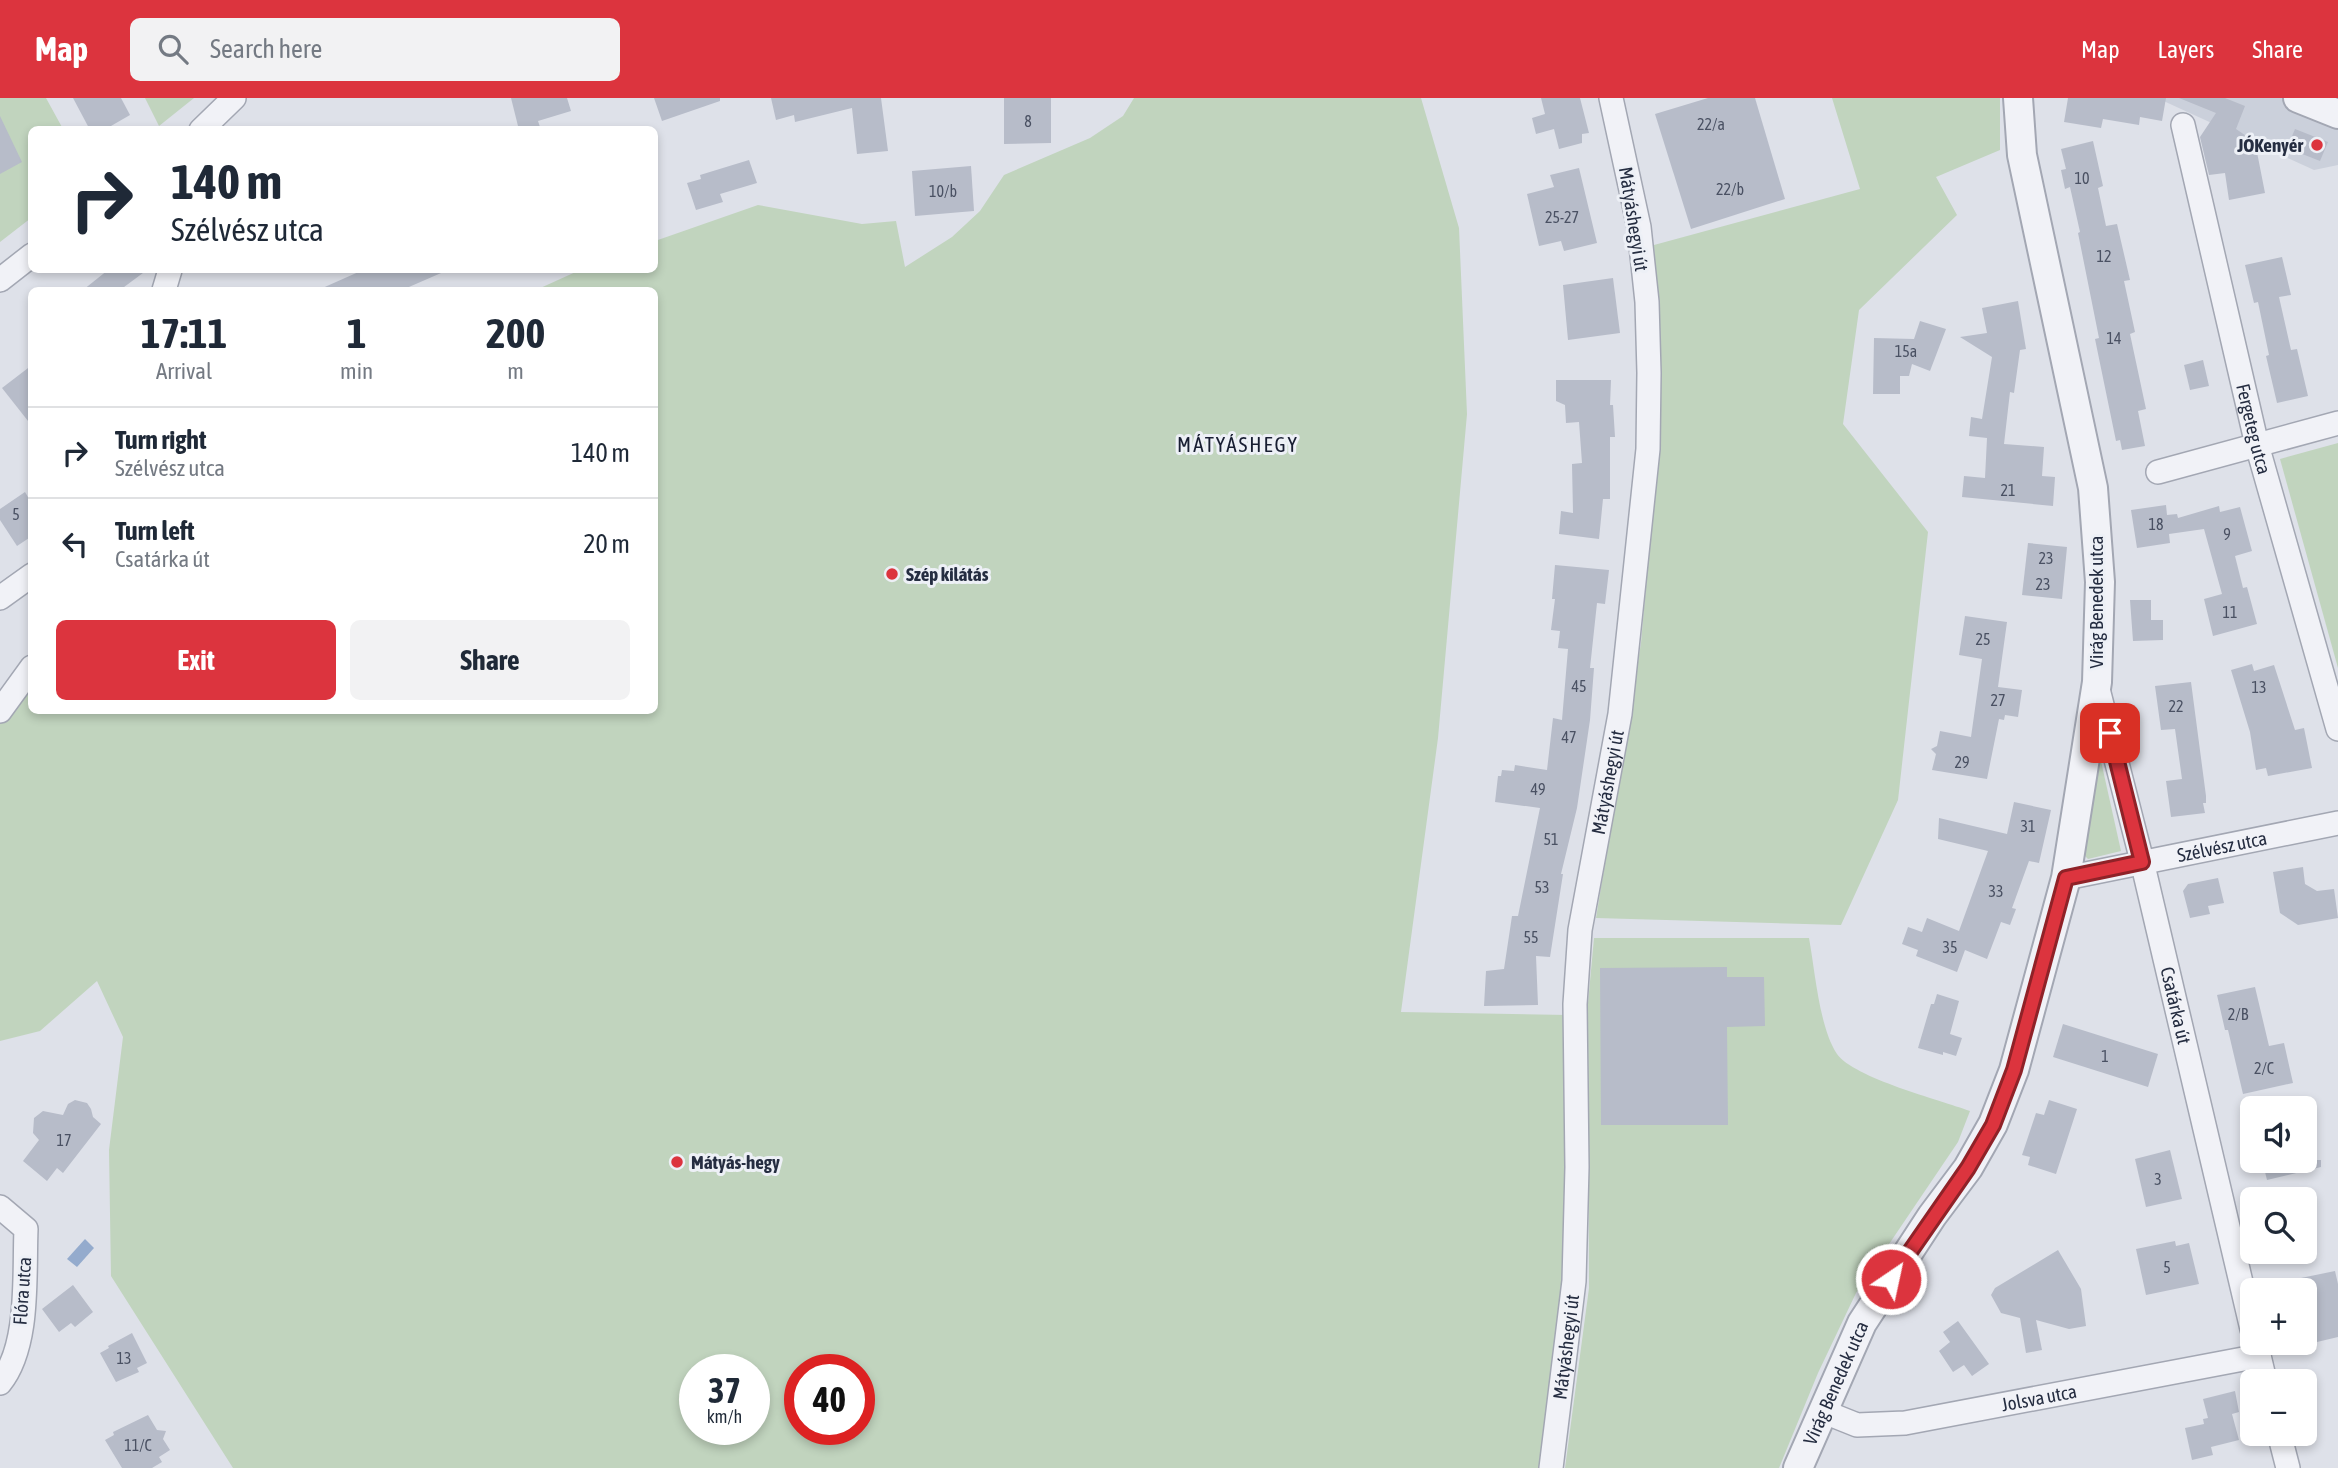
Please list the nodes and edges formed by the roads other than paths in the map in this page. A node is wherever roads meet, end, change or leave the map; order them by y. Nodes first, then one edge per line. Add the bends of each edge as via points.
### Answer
1 (234, 98) edge
2 (1611, 98) edge
3 (2018, 98) edge
4 (2298, 98) edge
5 (2338, 114) edge
6 (2183, 125) dead end
7 (204, 126) edge
8 (28, 257) edge
9 (0, 279) edge
10 (2338, 423) edge
11 (2257, 445) junction
12 (2158, 472) dead end
13 (28, 578) edge
14 (0, 598) edge
15 (28, 672) edge
16 (2096, 682) junction
17 (0, 711) edge
18 (2338, 730) edge
19 (2338, 823) edge
20 (2142, 862) junction
21 (2066, 878) junction
22 (0, 1207) edge
23 (2240, 1278) edge
24 (2240, 1353) edge
25 (0, 1383) edge
26 (1822, 1411) junction
27 (2282, 1446) edge
28 (1551, 1468) edge
29 (1798, 1468) edge
30 (2288, 1468) edge

1 - 7 street
2 - 28 street, Mátyáshegyi út via 1639,227 1647,302 1648,449 1620,714 1580,930 1575,1004 1574,1281
3 - 16 street, Virág Benedek utca via 2022,155 2093,488 2100,582
4 - 5 street
6 - 11 street, Fergeteg utca
8 - 9 street
10 - 11 street
11 - 12 street
11 - 18 street, Fergeteg utca
13 - 14 street
15 - 17 street
16 - 20 street, Csatárka út
16 - 21 street, Virág Benedek utca
19 - 20 street, Szélvész utca
20 - 21 street, Szélvész utca
20 - 23 street, Csatárka út
21 - 26 street, Virág Benedek utca via 2014,1070 1993,1125 1862,1323
22 - 25 street, Flóra utca via 26,1229 17,1351
24 - 26 street, Jolsva utca via 1905,1423 1857,1425
26 - 29 street, Virág Benedek utca
27 - 30 street

